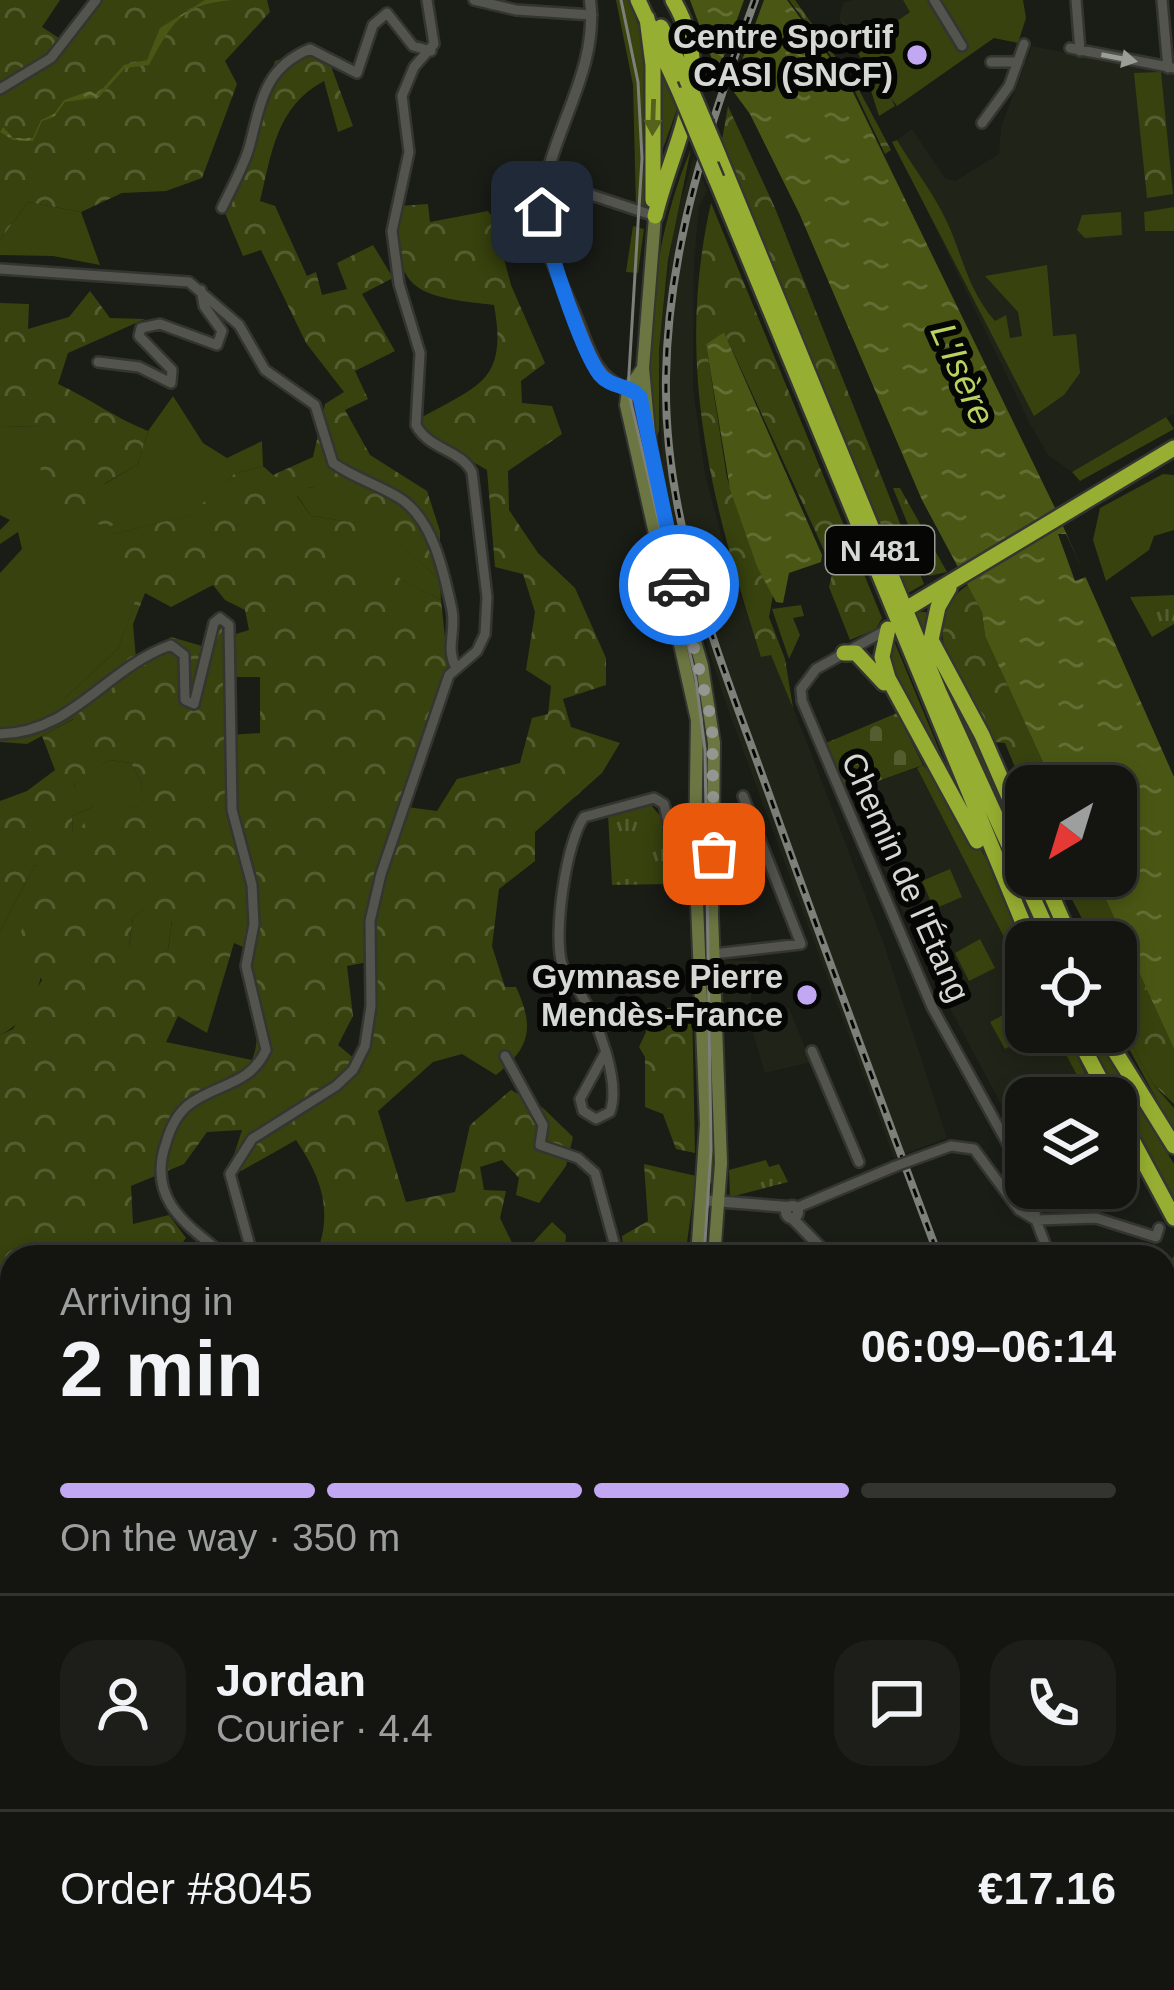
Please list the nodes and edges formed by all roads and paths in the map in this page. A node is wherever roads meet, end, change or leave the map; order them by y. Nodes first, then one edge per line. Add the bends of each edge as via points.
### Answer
1 (96, 0) edge
2 (427, 0) edge
3 (474, 0) edge
4 (590, 0) edge
5 (638, 0) edge
6 (648, 0) edge
7 (673, 0) edge
8 (934, 0) edge
9 (1076, 0) edge
10 (1162, 0) edge
11 (592, 15) junction
12 (646, 18) junction
13 (1024, 44) dead end
14 (962, 46) dead end
15 (431, 51) junction
16 (991, 62) dead end
17 (1018, 62) junction
18 (1171, 68) edge
19 (684, 87) junction
20 (0, 89) edge
21 (982, 123) dead end
22 (549, 181) junction
23 (222, 208) dead end
24 (656, 216) junction
25 (0, 269) edge
26 (201, 290) junction
27 (98, 362) dead end
28 (633, 383) junction
29 (1174, 448) edge
30 (951, 586) junction
31 (933, 623) junction
32 (888, 629) joint
33 (844, 653) junction
34 (455, 666) junction
35 (903, 710) junction
36 (0, 734) edge
37 (1005, 788) edge
38 (743, 796) dead end
39 (695, 854) junction
40 (714, 854) junction
41 (765, 854) junction
42 (1018, 921) edge
43 (1020, 921) edge
44 (1043, 921) edge
45 (713, 954) junction
46 (812, 1051) dead end
47 (1116, 1053) edge
48 (1125, 1053) edge
49 (604, 1055) junction
50 (505, 1056) dead end
51 (1005, 1138) edge
52 (1174, 1146) edge
53 (1137, 1148) edge
54 (860, 1162) dead end
55 (701, 1201) junction
56 (717, 1201) junction
57 (1035, 1209) edge
58 (792, 1213) junction
59 (1174, 1218) edge
60 (1036, 1220) junction
61 (1159, 1228) dead end
62 (213, 1245) edge
63 (250, 1245) edge
64 (615, 1245) edge
65 (698, 1245) edge
66 (715, 1245) edge
67 (820, 1245) edge
68 (1045, 1245) edge

1 - 20 street via 51,58
2 - 15 street
3 - 11 street
4 - 11 street
5 - 12 highway, N 481
6 - 19 highway, N 481
7 - 24 highway via 696,74
8 - 14 street
9 -> 18 street via 1075,49
10 - 18 street
11 - 22 street
12 - 19 highway, N 481
12 -> 24 highway
13 - 17 street
15 - 23 street via 413,46 387,13 373,25 357,73 310,50 284,62 256,109
15 - 34 street via 403,96 409,152 392,242 420,353 416,425 472,472 486,619 483,643
16 - 17 street
17 - 21 street
19 - 43 highway, N 481, bridge
19 - 44 highway, N 481, bridge
22 - 24 street
22 - 28 street via 542,212 553,264 595,364
24 - 28 main road
25 - 26 street via 169,279
26 - 27 street via 222,331 217,345 160,324 141,328 139,336 172,370 171,383
26 - 34 street via 238,325 265,370 315,405 333,463 417,515 446,586
28 - 39 main road via 626,405 640,478 694,694
28 - 40 main road via 712,723
29 - 30 highway
30 - 31 highway
30 - 31 highway via 915,604 929,607
31 - 37 highway via 937,658
32 - 33 street, Chemin de l'Étang
32 - 35 highway via 882,657
33 - 35 highway via 872,665
33 - 51 street, Chemin de l'Étang via 805,680 802,701 918,976
34 - 63 street via 374,901 371,1006 358,1062 336,1086 252,1139 230,1174
35 - 42 highway
36 - 62 street via 43,730 136,660 171,645 184,655 185,700 194,704 214,623 229,625 232,810 252,885 246,966 266,1050 251,1073 192,1102 173,1125 159,1167 171,1210
38 - 41 street
39 - 40 street
39 - 49 street via 670,845 667,810 654,798 596,812 572,837 558,941
39 - 55 main road via 706,1124
40 - 41 street
40 - 45 main road
41 - 45 street via 801,944
45 - 56 main road
46 - 54 street
47 - 52 highway
48 - 52 highway
49 - 49 street via 580,1099 596,1118 610,1112 614,1099
50 - 64 street via 543,1125 540,1145 595,1173
53 - 59 highway
55 - 56 street
55 - 65 main road
56 - 58 street
56 - 66 main road
57 - 60 street
58 - 60 street, bridge via 951,1146 974,1149 1019,1210
58 - 67 street
60 - 61 street via 1096,1218 1156,1237
60 - 68 street

